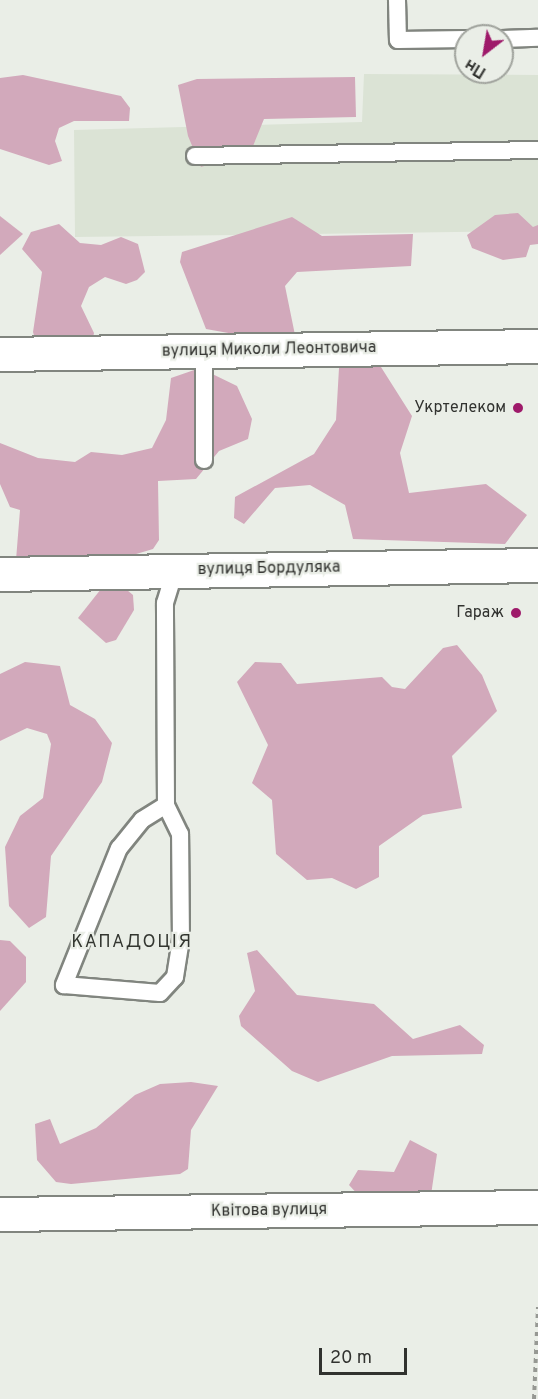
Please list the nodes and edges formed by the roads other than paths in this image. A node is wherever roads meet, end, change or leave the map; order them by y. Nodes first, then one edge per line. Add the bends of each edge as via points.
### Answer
1 (397, 0) edge
2 (538, 38) edge
3 (454, 39) edge
4 (514, 39) edge
5 (538, 150) edge
6 (195, 156) dead end
7 (538, 346) edge
8 (204, 351) junction
9 (0, 354) edge
10 (204, 460) dead end
11 (538, 565) edge
12 (175, 571) junction
13 (0, 574) edge
14 (166, 805) junction
15 (538, 1207) edge
16 (0, 1214) edge

1 - 3 lane via 398,40
2 - 4 lane
5 - 6 lane
7 - 8 street, вулиця Миколи Леонтовича
8 - 9 street, вулиця Миколи Леонтовича
8 - 10 lane
11 - 12 street, вулиця Бордуляка
12 - 13 street, вулиця Бордуляка
12 - 14 lane via 165,603
14 - 14 lane via 142,820 119,848 64,985 160,993 175,977 181,941 180,834
15 - 16 street, Квітова вулиця

